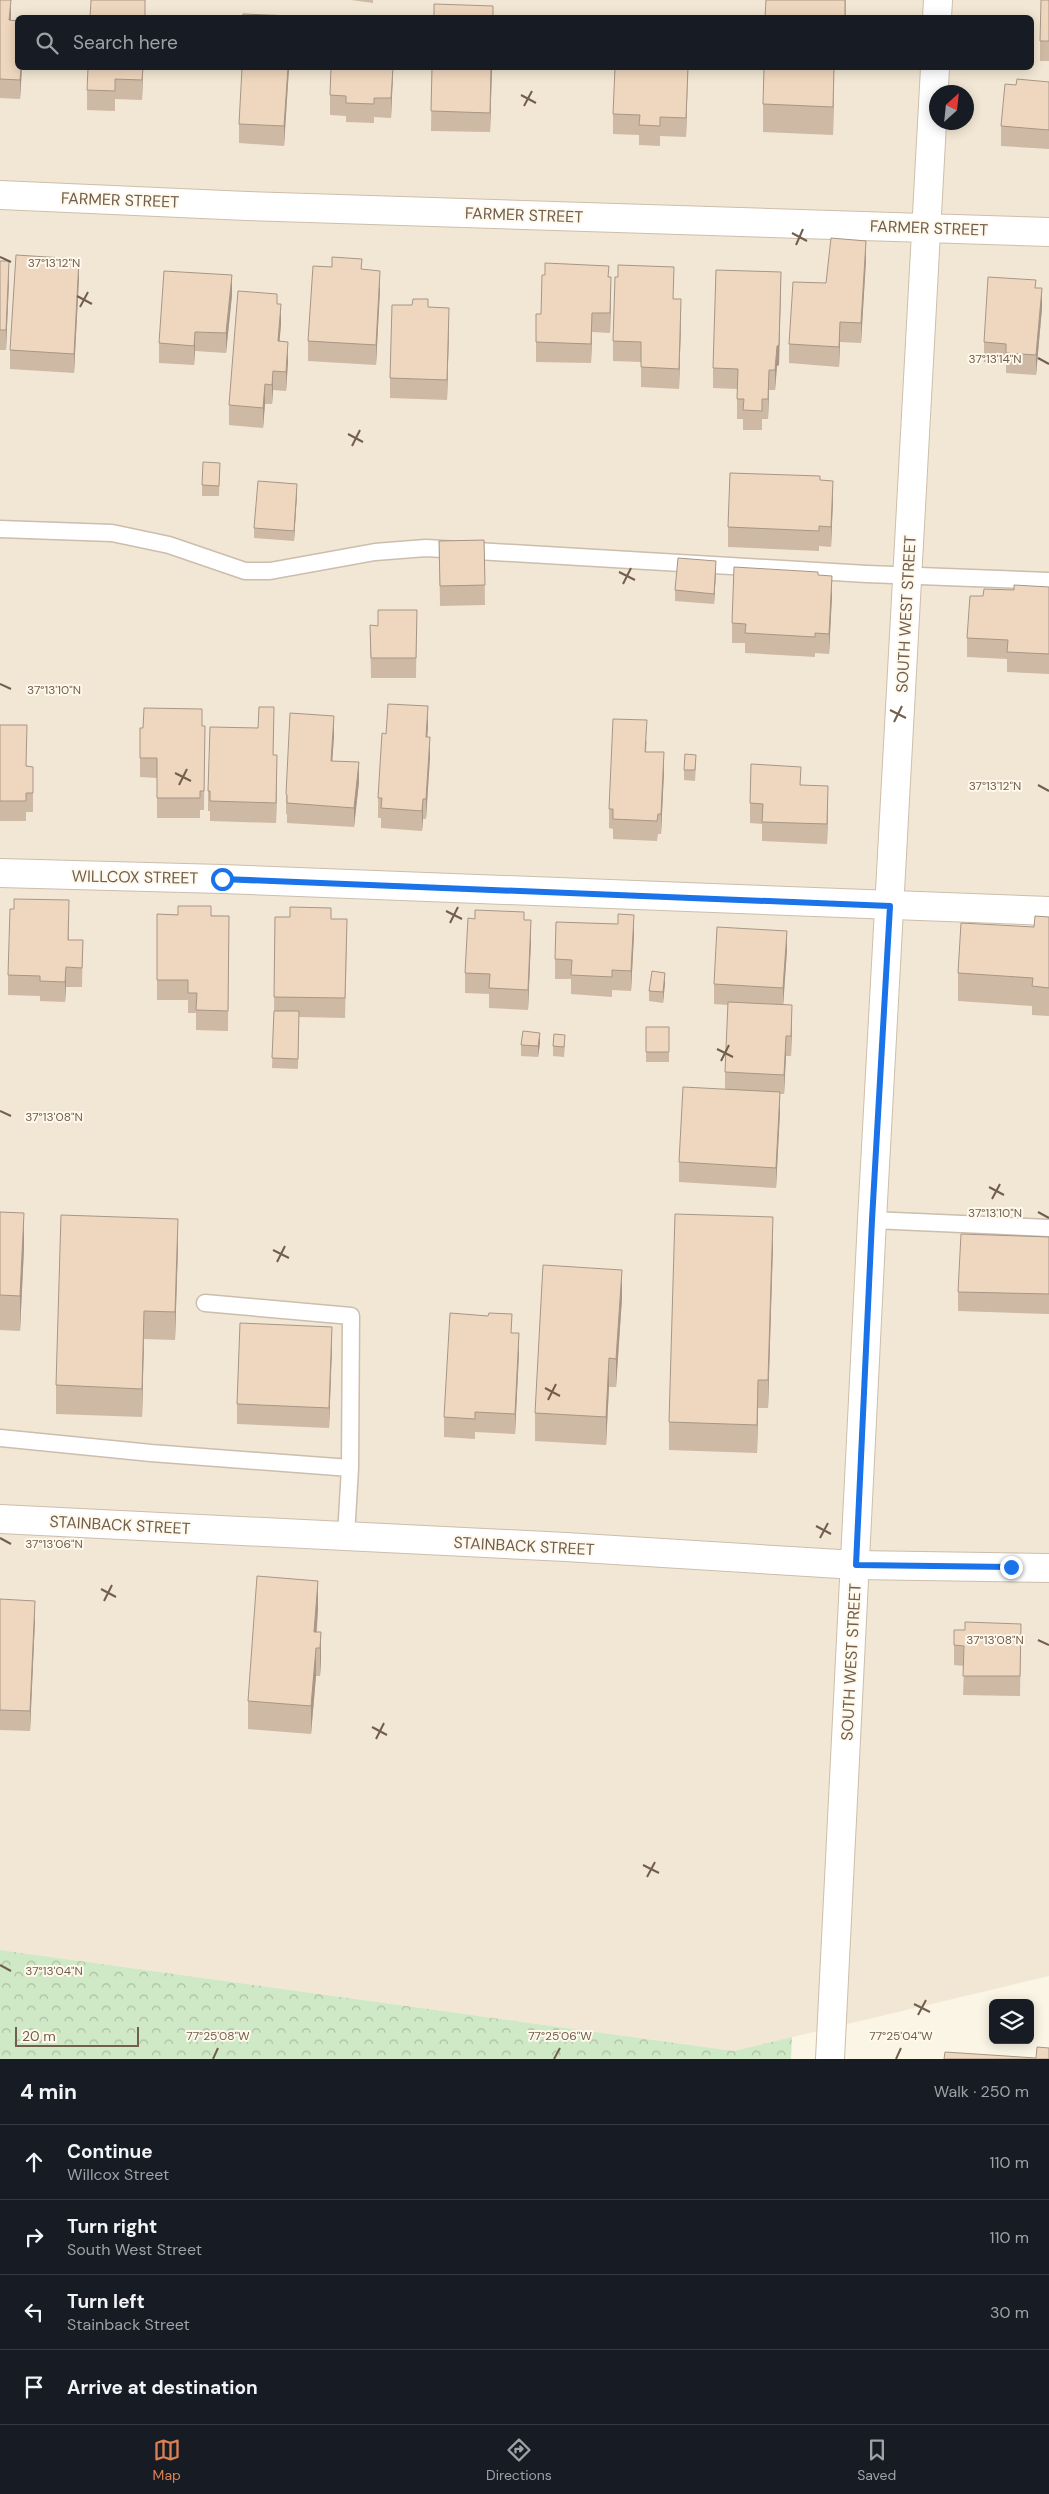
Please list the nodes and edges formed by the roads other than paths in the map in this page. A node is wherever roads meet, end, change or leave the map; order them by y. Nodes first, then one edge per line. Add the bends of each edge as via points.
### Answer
1 (938, 0) edge
2 (937, 15) edge
3 (935, 70) edge
4 (0, 195) edge
5 (926, 228) junction
6 (1049, 232) edge
7 (0, 529) edge
8 (908, 574) junction
9 (1049, 580) edge
10 (0, 874) edge
11 (890, 906) junction
12 (1049, 911) edge
13 (872, 1220) junction
14 (1049, 1228) edge
15 (205, 1303) dead end
16 (0, 1438) edge
17 (350, 1468) junction
18 (0, 1519) edge
19 (346, 1536) junction
20 (856, 1565) junction
21 (1049, 1568) edge
22 (830, 2059) edge

1 - 2 street
3 - 5 street, SOUTH WEST STREET
4 - 5 street, FARMER STREET
5 - 6 street, FARMER STREET
5 - 8 street, SOUTH WEST STREET
7 - 8 lane via 112,533 168,545 245,571 270,571 375,552 426,548
8 - 9 lane
8 - 11 street, SOUTH WEST STREET
10 - 11 street, WILLCOX STREET via 222,879
11 - 12 street, WILLCOX STREET
11 - 13 street, SOUTH WEST STREET
13 - 14 lane
13 - 20 street, SOUTH WEST STREET
15 - 17 lane via 351,1316
16 - 17 lane
17 - 19 lane
18 - 19 street, STAINBACK STREET
19 - 20 street, STAINBACK STREET
20 - 21 street, STAINBACK STREET
20 - 22 street, SOUTH WEST STREET

